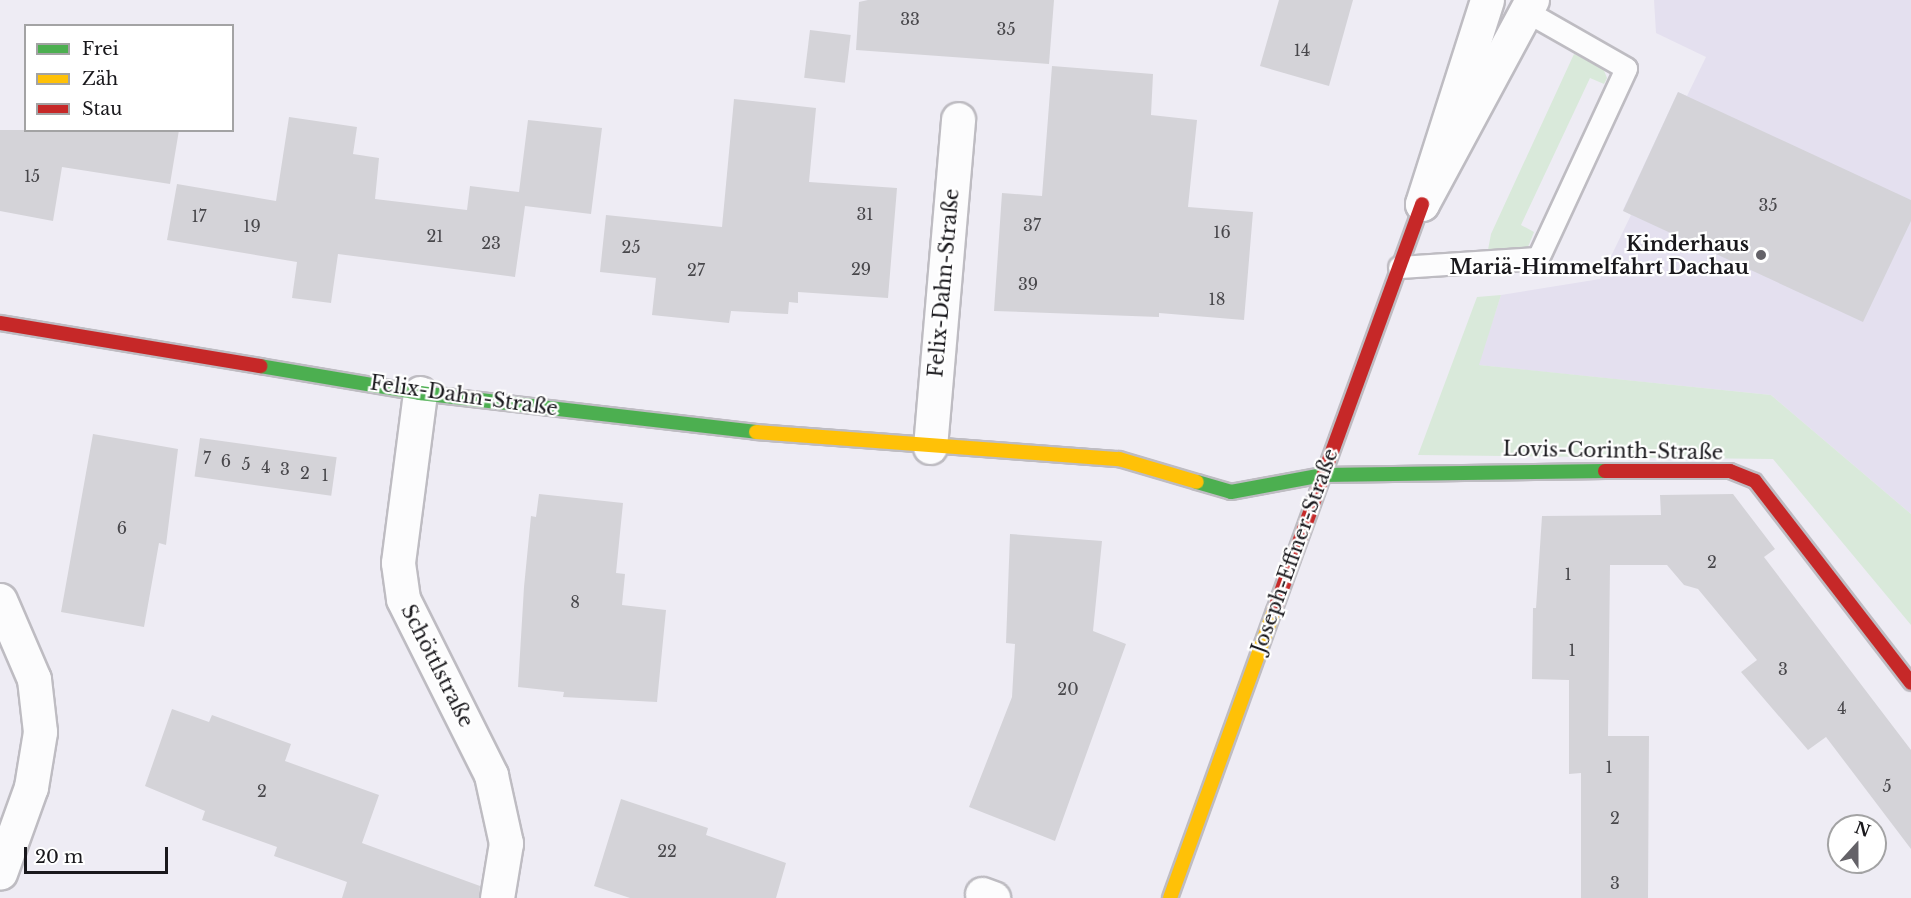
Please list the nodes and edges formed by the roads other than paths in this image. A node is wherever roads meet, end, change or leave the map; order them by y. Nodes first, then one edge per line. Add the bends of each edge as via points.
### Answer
1 (1487, 0) edge
2 (1529, 6) edge
3 (958, 119) dead end
4 (1422, 204) junction
5 (1399, 267) junction
6 (0, 323) edge
7 (420, 393) junction
8 (930, 447) junction
9 (1323, 475) junction
10 (0, 600) edge
11 (1911, 683) edge
12 (0, 873) edge
13 (498, 898) edge
14 (1170, 898) edge

1 - 4 street, Joseph-Effner-Straße
2 - 4 street, Joseph-Effner-Straße
2 - 5 lane via 1626,68 1538,258
3 - 8 street, Felix-Dahn-Straße
4 - 5 street, Joseph-Effner-Straße
5 - 9 street, Joseph-Effner-Straße
6 - 7 street, Felix-Dahn-Straße
7 - 8 street, Felix-Dahn-Straße via 805,438
7 - 13 street, Schöttlstraße via 398,563 403,599 491,775 506,843
8 - 9 street, Felix-Dahn-Straße via 1119,459 1231,492
9 - 11 street, Lovis-Corinth-Straße via 1479,469 1730,471 1755,482
9 - 14 street, Joseph-Effner-Straße
10 - 12 street via 34,679 40,732 31,787

